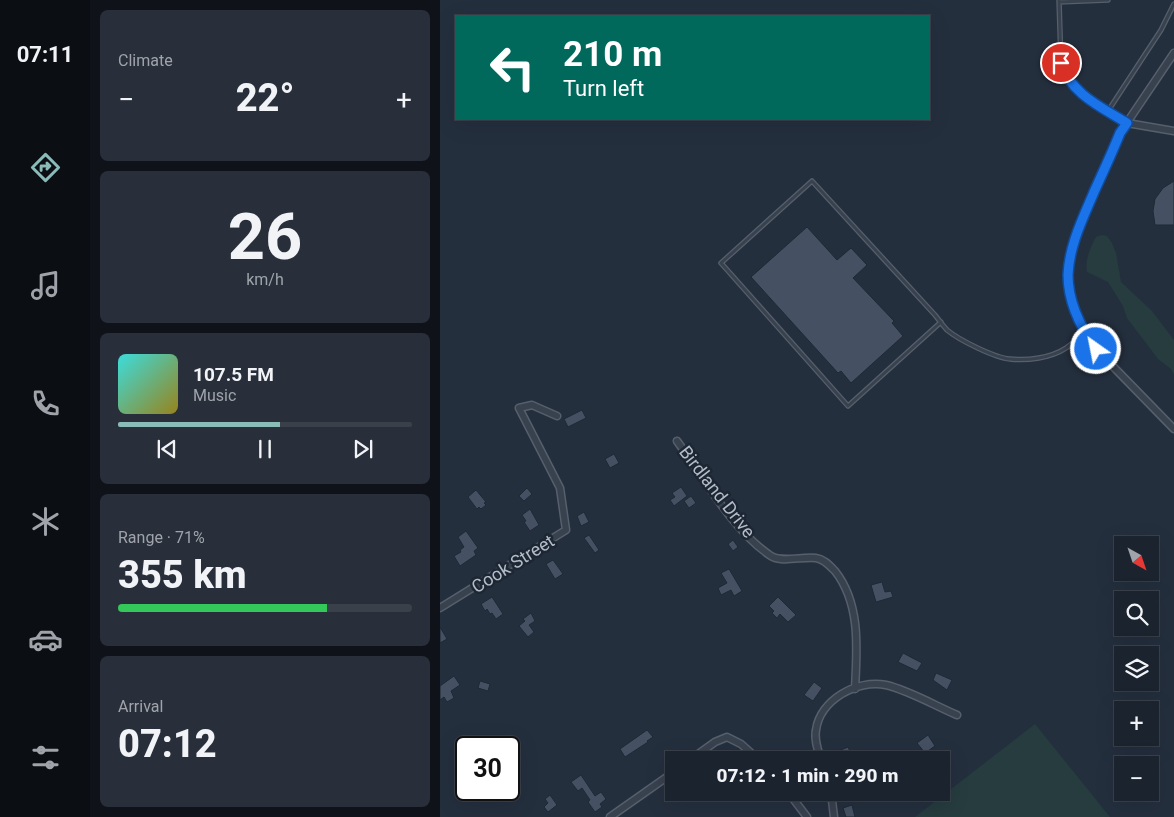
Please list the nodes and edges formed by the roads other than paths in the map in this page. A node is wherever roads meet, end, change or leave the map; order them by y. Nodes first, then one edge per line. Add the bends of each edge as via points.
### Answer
1 (1108, 0) edge
2 (1059, 1) edge
3 (1174, 4) edge
4 (1174, 53) edge
5 (1108, 111) junction
6 (1127, 123) junction
7 (1174, 130) edge
8 (941, 322) junction
9 (1084, 333) junction
10 (558, 416) dead end
11 (1174, 429) edge
12 (677, 441) dead end
13 (440, 608) edge
14 (855, 689) junction
15 (957, 715) dead end
16 (702, 751) edge
17 (749, 751) edge
18 (819, 751) edge
19 (665, 778) edge
20 (795, 801) edge
21 (832, 801) edge
22 (610, 817) edge
23 (807, 817) edge
24 (834, 817) edge

1 - 2 lane
2 - 5 lane via 1064,73 1078,92
3 - 5 lane via 1161,30
4 - 6 street
5 - 6 lane
6 - 7 street
6 - 9 street via 1080,224 1072,251 1068,275 1070,291
8 - 8 lane via 812,181 721,263 848,406
8 - 9 lane via 973,345 1008,360 1046,356 1065,349
9 - 11 street
10 - 13 street, Cook Street via 532,405 519,408 560,488 566,530
12 - 14 street, Birdland Drive via 737,524 765,551 776,558 817,558 831,567 842,581 855,622
14 - 15 street via 886,685
14 - 18 street via 826,706 820,715 816,730
16 - 17 street via 727,737
19 - 22 street
20 - 23 street
21 - 24 street

